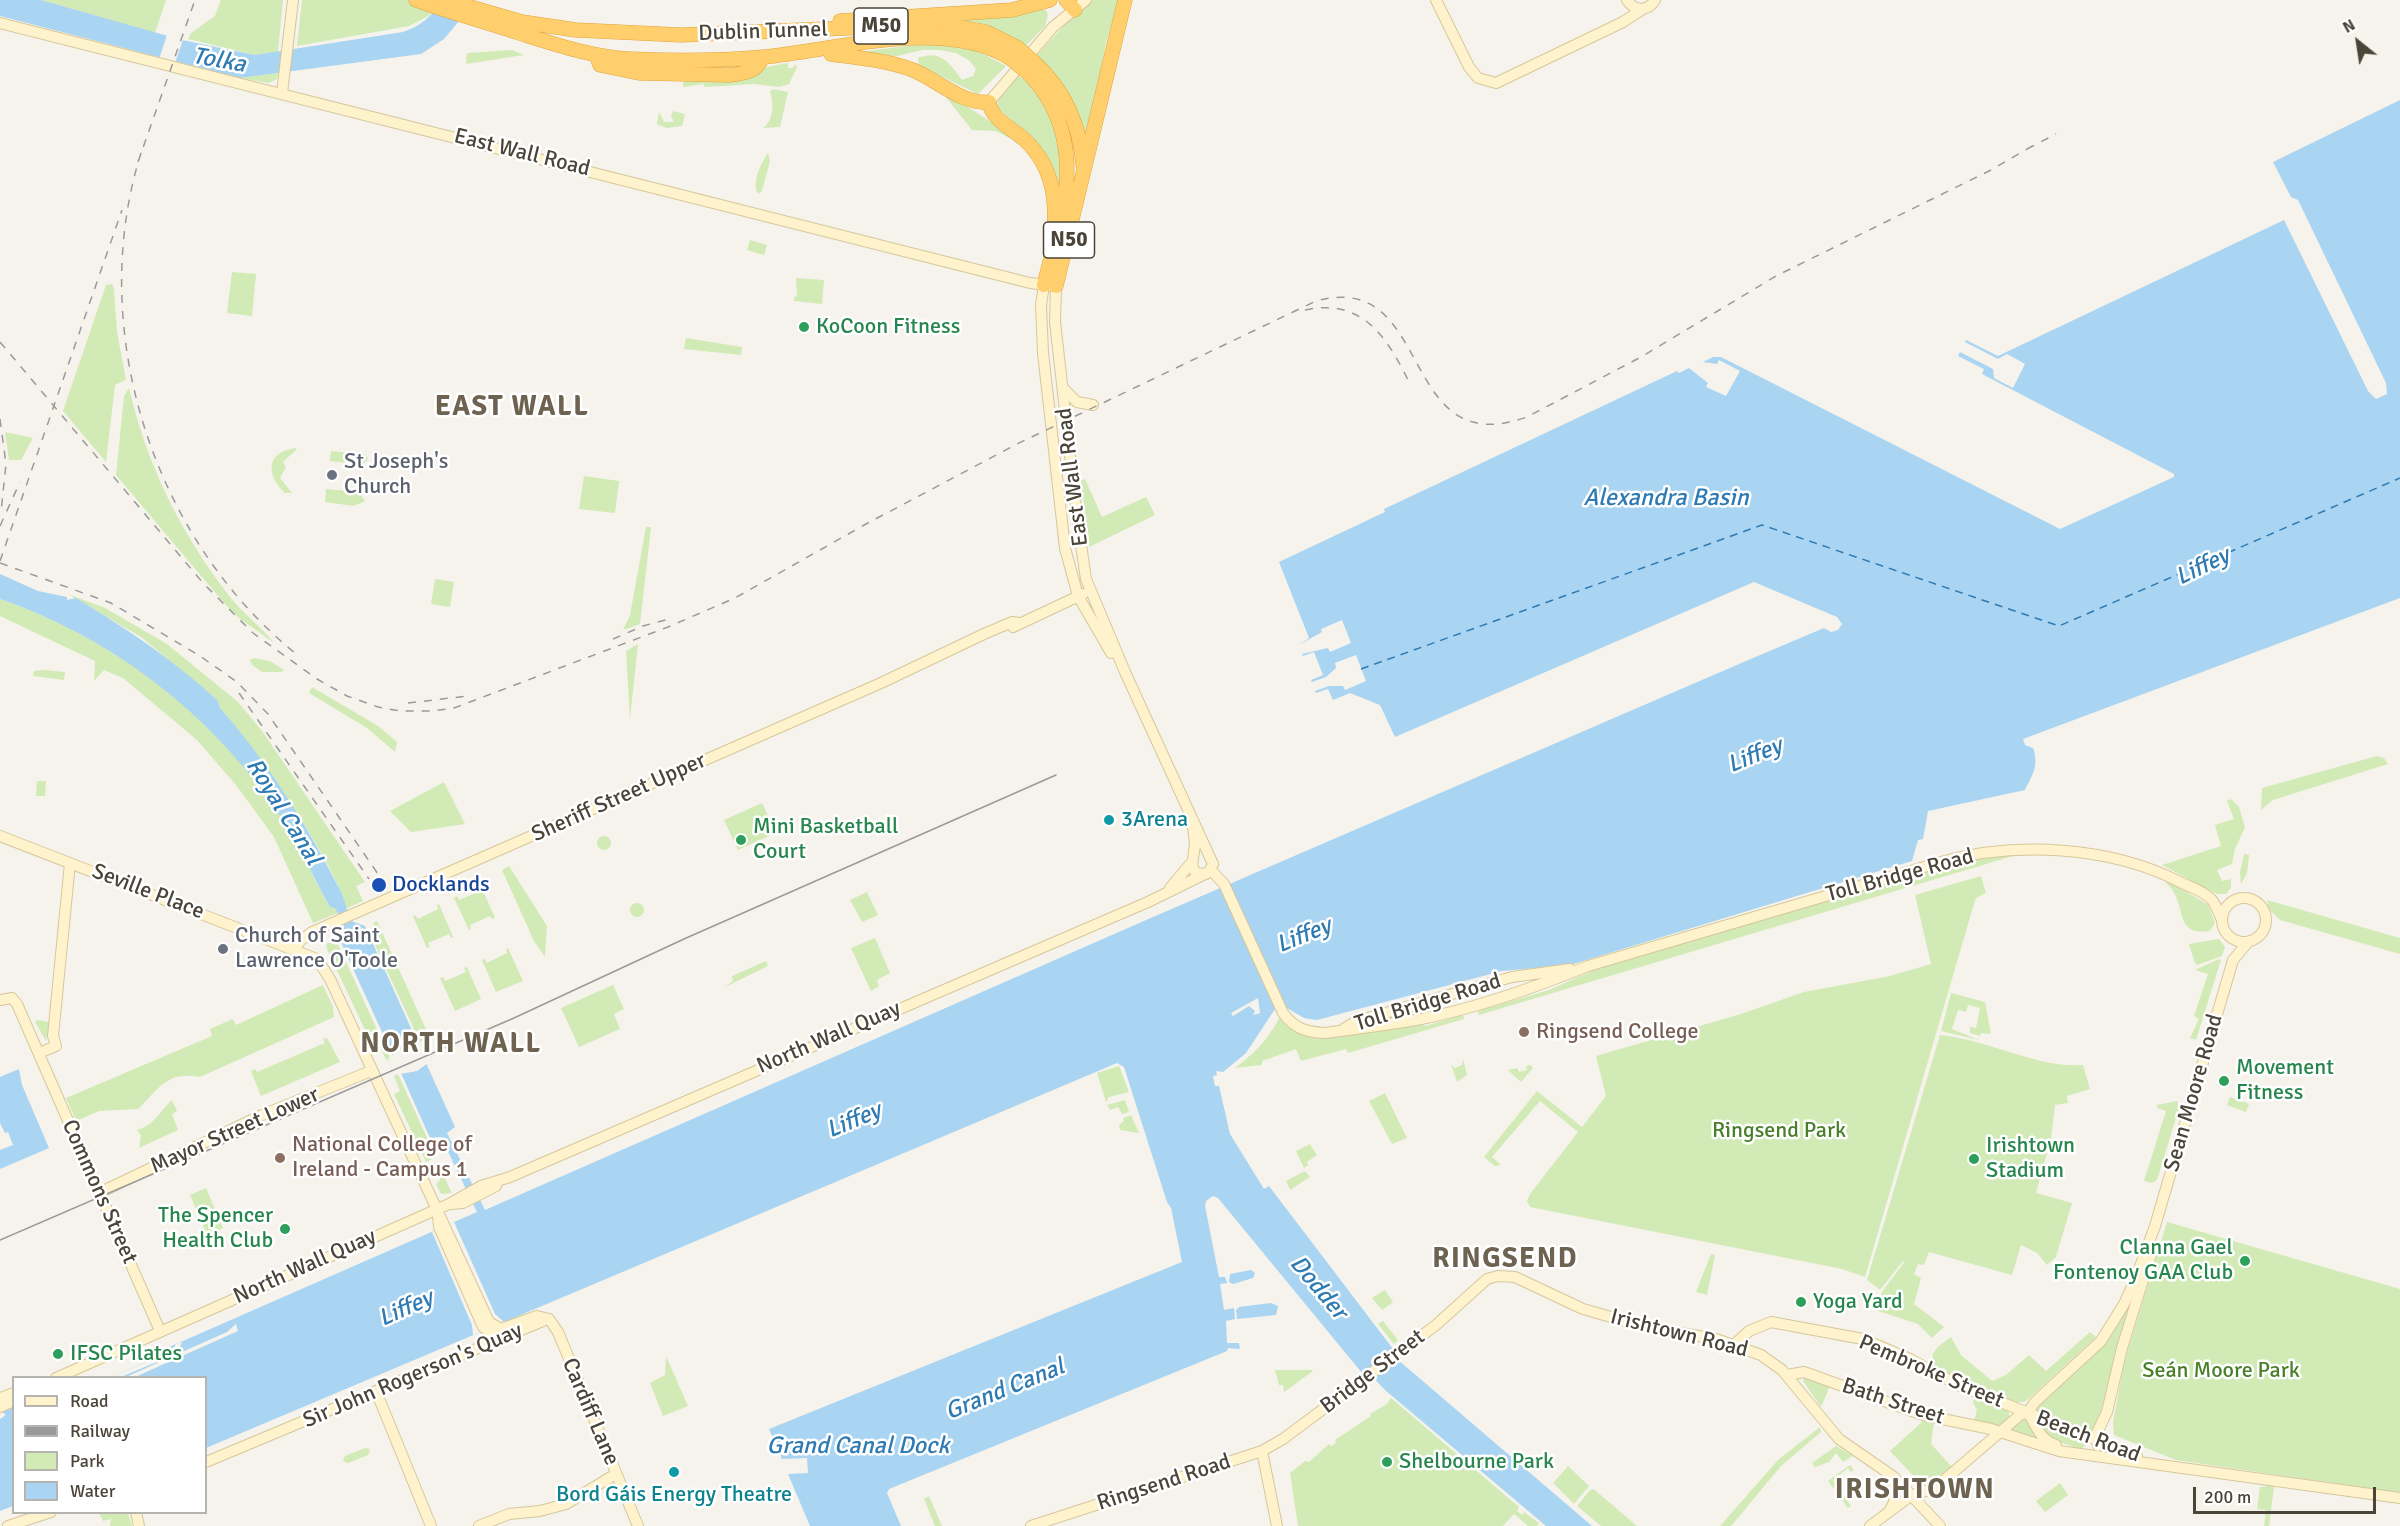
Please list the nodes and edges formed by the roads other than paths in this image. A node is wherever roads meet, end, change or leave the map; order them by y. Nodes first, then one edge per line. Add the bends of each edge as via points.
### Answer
1 (293, 0) edge
2 (416, 0) edge
3 (446, 0) edge
4 (1050, 0) edge
5 (1086, 0) edge
6 (1125, 0) edge
7 (1436, 0) edge
8 (1627, 0) edge
9 (1657, 1) edge
10 (1069, 3) edge
11 (1643, 9) junction
12 (471, 13) junction
13 (0, 23) edge
14 (740, 33) junction
15 (816, 51) junction
16 (1014, 53) junction
17 (1031, 67) junction
18 (282, 93) junction
19 (989, 102) junction
20 (1081, 194) junction
21 (1053, 249) junction
22 (1050, 286) junction
23 (1063, 386) junction
24 (1093, 405) dead end
25 (1090, 591) junction
26 (1078, 596) junction
27 (1125, 672) junction
28 (1190, 812) junction
29 (0, 836) edge
30 (1212, 859) junction
31 (1192, 862) junction
32 (70, 863) junction
33 (1209, 872) junction
34 (2212, 901) junction
35 (1148, 902) junction
36 (2232, 902) junction
37 (2222, 920) junction
38 (2232, 938) junction
39 (2249, 941) junction
40 (296, 948) junction
41 (2233, 960) junction
42 (1588, 966) junction
43 (0, 1000) edge
44 (1340, 1031) junction
45 (39, 1053) junction
46 (372, 1071) junction
47 (99, 1192) junction
48 (440, 1219) junction
49 (2155, 1226) junction
50 (1479, 1286) joint
51 (549, 1319) junction
52 (490, 1328) junction
53 (160, 1331) junction
54 (506, 1336) junction
55 (1735, 1344) junction
56 (1787, 1375) junction
57 (58, 1376) edge
58 (376, 1391) junction
59 (2028, 1412) junction
60 (2000, 1432) junction
61 (2097, 1440) junction
62 (1262, 1451) junction
63 (2079, 1455) junction
64 (2103, 1456) junction
65 (207, 1462) edge
66 (2178, 1467) junction
67 (616, 1474) junction
68 (1894, 1477) junction
69 (1914, 1495) junction
70 (2400, 1498) edge
71 (1889, 1512) junction
72 (45, 1514) edge
73 (8, 1526) edge
74 (431, 1526) edge
75 (479, 1526) edge
76 (638, 1526) edge
77 (1031, 1526) edge
78 (1277, 1526) edge
79 (1870, 1526) edge
80 (1940, 1526) edge

1 - 18 main road
2 - 12 highway, Dublin Tunnel / M50
3 - 12 highway, Dublin Tunnel / M50
4 - 14 highway, M50 via 1012,10 871,17
5 - 10 main road
6 - 20 highway
7 - 11 main road via 1469,67 1478,78 1496,83 1636,16
8 - 11 main road
9 - 11 main road
10 - 19 main road
12 - 14 highway, Dublin Tunnel / M50 via 576,30 681,35
12 - 15 highway, Dublin Tunnel / M50 via 596,55 600,65 621,70 729,75 758,68 763,57
13 - 18 main road, East Wall Road
14 - 16 highway, Dublin Tunnel / M50 via 943,24 986,32
15 - 16 highway, Dublin Tunnel / M50 via 888,41 947,39
15 - 19 highway, M50 via 867,57 904,67 971,101
16 - 17 highway, Dublin Tunnel / M50, bridge
17 - 20 highway, Dublin Tunnel / M50 via 1056,85 1075,121 1081,142
17 - 21 highway, Dublin Tunnel / M50 via 1054,108 1068,152 1066,190
18 - 22 main road, East Wall Road
19 - 21 highway via 996,117 1028,142 1046,168 1056,203
20 - 22 highway, N50
21 - 22 highway, N50
22 - 23 main road, East Wall Road
22 - 26 main road, East Wall Road via 1041,305 1043,353 1065,548
23 - 24 main road via 1073,400
23 - 25 main road, East Wall Road via 1077,518
25 - 26 main road, Sheriff Street Upper
25 - 27 main road, East Wall Road
26 - 27 main road, East Wall Road
26 - 40 main road, Sheriff Street Upper via 961,651 946,654 328,925 306,935
27 - 28 main road, East Wall Road
28 - 30 main road, East Wall Road
28 - 31 main road, East Wall Road
29 - 32 main road, Seville Place
30 - 31 main road via 1203,853
30 - 33 main road
31 - 33 main road via 1196,873
31 - 35 main road, North Wall Quay via 1175,884
32 - 40 main road, Seville Place
32 - 45 main road via 53,1036 56,1046
33 - 35 main road, North Wall Quay
33 - 44 main road, Toll Bridge Road via 1224,884 1284,1013 1300,1030
34 - 36 main road, Toll Bridge Road
34 - 37 main road
34 - 42 main road, Toll Bridge Road via 2165,874 2092,853 1990,853 1948,860
35 - 48 main road, North Wall Quay via 449,1204
36 - 37 main road
36 - 39 main road via 2250,899 2265,913 2263,931
37 - 38 main road
38 - 39 main road
38 - 41 main road, Sean Moore Road
39 - 41 main road, Sean Moore Road
40 - 46 main road, Seville Place via 325,968
41 - 49 main road, Sean Moore Road
42 - 44 main road, Toll Bridge Road via 1538,986 1418,1020
42 - 44 main road, Toll Bridge Road via 1512,977 1358,1021
43 - 45 main road, Commons Street via 15,1000
45 - 47 main road, Commons Street
46 - 47 main road, Mayor Street Lower via 262,1115
46 - 48 main road, Seville Place
47 - 53 main road, Commons Street
48 - 52 main road, Seville Place
48 - 53 main road, North Wall Quay
49 - 59 main road, Sean Moore Road via 2124,1304 2101,1341
49 - 61 main road, Sean Moore Road via 2153,1246
50 - 55 main road, Irishtown Road via 1498,1276 1515,1277 1568,1304 1646,1327
50 - 62 main road, Bridge Street via 1436,1325
51 - 52 main road, Sir John Rogerson's Quay via 537,1316 507,1328
51 - 54 main road, Sir John Rogerson's Quay
51 - 67 main road, Cardiff Lane via 558,1332
52 - 54 main road via 498,1337
53 - 57 main road, North Wall Quay
54 - 58 main road, Sir John Rogerson's Quay
55 - 56 main road, Irishtown Road via 1761,1355
55 - 59 main road, Pembroke Street via 1749,1331 1771,1322 1863,1340 1908,1358 1960,1386
56 - 60 main road, Bath Street via 1804,1372 1923,1415
56 - 68 main road, Irishtown Road via 1839,1439
58 - 65 main road, Sir John Rogerson's Quay
58 - 74 main road
59 - 60 main road, Sean Moore Road
59 - 61 main road, Beach Road
59 - 63 main road, Beach Road via 2036,1430 2048,1443
60 - 63 main road, Beach Road
60 - 69 main road, Sean Moore Road via 1936,1487
61 - 64 main road
61 - 66 main road, Beach Road
62 - 77 main road, Ringsend Road
62 - 78 main road
63 - 64 main road, Beach Road
64 - 66 main road, Beach Road
66 - 70 main road, Beach Road
67 - 75 main road via 566,1504 509,1514
67 - 76 main road, Cardiff Lane
68 - 69 main road, Irishtown Road
68 - 71 main road via 1894,1502
69 - 71 main road, Sean Moore Road
69 - 80 main road, Irishtown Road
71 - 79 main road, Sean Moore Road
72 - 73 main road

